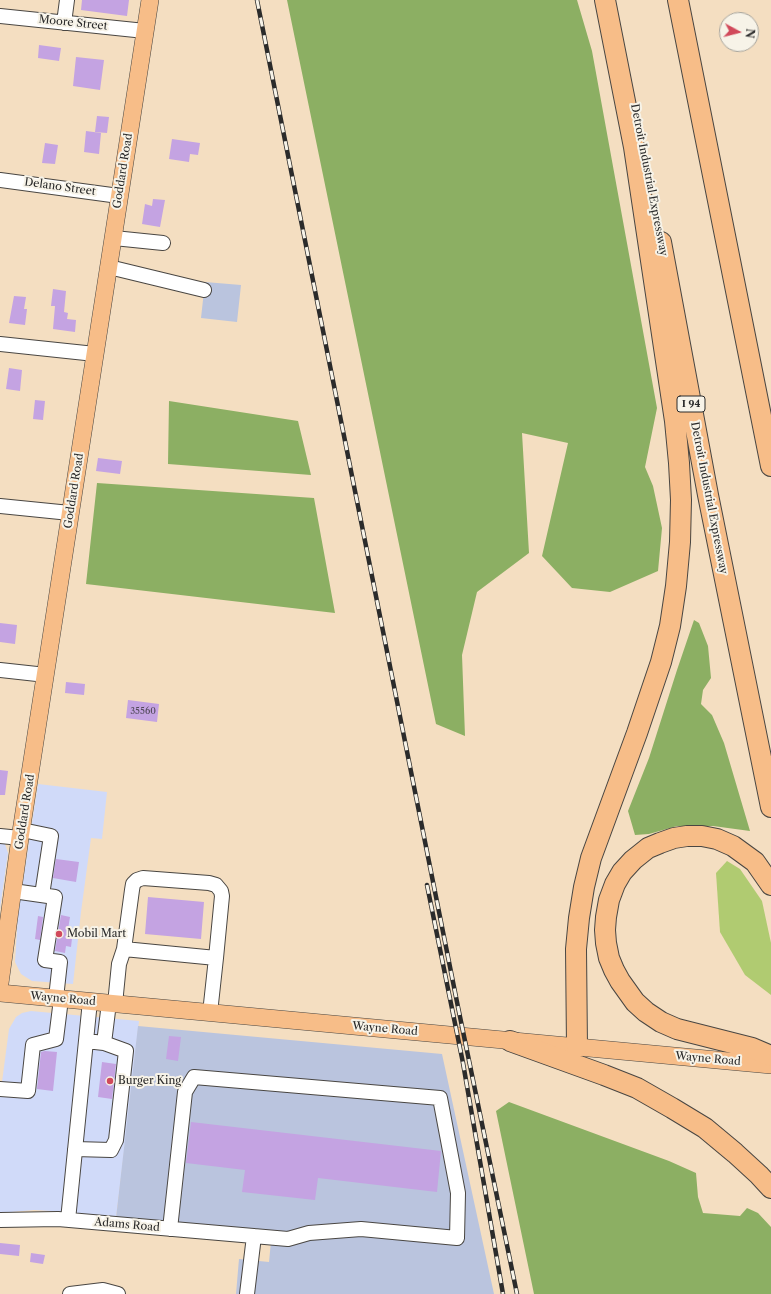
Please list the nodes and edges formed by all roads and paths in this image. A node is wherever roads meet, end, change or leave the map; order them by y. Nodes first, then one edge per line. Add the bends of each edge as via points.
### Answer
1 (67, 0) edge
2 (150, 0) edge
3 (605, 0) edge
4 (615, 0) edge
5 (678, 0) edge
6 (0, 16) edge
7 (64, 23) junction
8 (145, 31) junction
9 (0, 180) edge
10 (119, 196) junction
11 (114, 238) junction
12 (163, 243) dead end
13 (109, 267) junction
14 (204, 290) dead end
15 (0, 344) edge
16 (95, 354) junction
17 (771, 466) edge
18 (0, 506) edge
19 (70, 514) junction
20 (0, 670) edge
21 (46, 674) junction
22 (771, 807) edge
23 (21, 834) junction
24 (0, 836) edge
25 (771, 884) edge
26 (13, 891) junction
27 (42, 895) junction
28 (124, 949) junction
29 (216, 958) junction
30 (0, 983) edge
31 (0, 993) edge
32 (59, 998) junction
33 (90, 1002) junction
34 (112, 1003) junction
35 (210, 1013) junction
36 (86, 1041) junction
37 (510, 1041) junction
38 (104, 1043) junction
39 (577, 1047) junction
40 (771, 1056) edge
41 (771, 1065) edge
42 (0, 1088) edge
43 (75, 1149) junction
44 (771, 1188) edge
45 (0, 1220) edge
46 (68, 1220) junction
47 (170, 1229) junction
48 (254, 1236) junction
49 (70, 1294) edge
50 (118, 1294) edge
51 (247, 1294) edge

1 - 7 street
2 - 8 main road, Goddard Road
3 - 39 highway via 635,155 675,421 681,500 680,542 670,626 661,662 591,858 584,887 576,949
4 - 22 highway, Detroit Industrial Expressway / I 94 via 708,495
5 - 17 highway
6 - 7 street, Moore Street
7 - 8 street, Moore Street
8 - 10 main road, Goddard Road
9 - 10 street, Delano Street
10 - 11 main road, Goddard Road
11 - 12 street
11 - 13 main road, Goddard Road
13 - 14 street
13 - 16 main road, Goddard Road
15 - 16 street
16 - 19 main road, Goddard Road
18 - 19 street
19 - 21 main road, Goddard Road
20 - 21 street
21 - 23 main road, Goddard Road
23 - 24 street
23 - 26 main road, Goddard Road
23 - 27 street via 52,836
25 - 40 highway via 755,862 733,846 702,836 674,838 648,848 622,872 609,900 605,930 609,958 614,970 635,1002 646,1012 677,1029 752,1048
26 - 27 street
26 - 30 main road, Goddard Road
27 - 32 street via 55,897 45,960 60,962
28 - 29 street
28 - 29 street via 133,884 137,880 143,878 209,883 216,885 222,896
28 - 34 street
29 - 35 street
31 - 32 main road, Wayne Road
32 - 33 main road, Wayne Road
32 - 42 street via 56,1039 33,1045 28,1091
33 - 34 main road, Wayne Road
33 - 36 street
34 - 35 main road, Wayne Road
34 - 38 street
35 - 37 main road, Wayne Road
36 - 38 street
36 - 43 street
37 - 39 main road, Wayne Road
37 - 44 highway via 638,1088 705,1128 760,1175
38 - 43 street via 126,1051 116,1140 111,1150
39 - 41 main road, Wayne Road
43 - 46 street
45 - 46 street, Adams Road
46 - 47 street, Adams Road
47 - 48 street, Adams Road
47 - 48 street, Adams Road via 185,1092 194,1077 440,1098 458,1193 457,1238 361,1229 309,1233 288,1239
48 - 51 street
49 - 50 street via 103,1290

